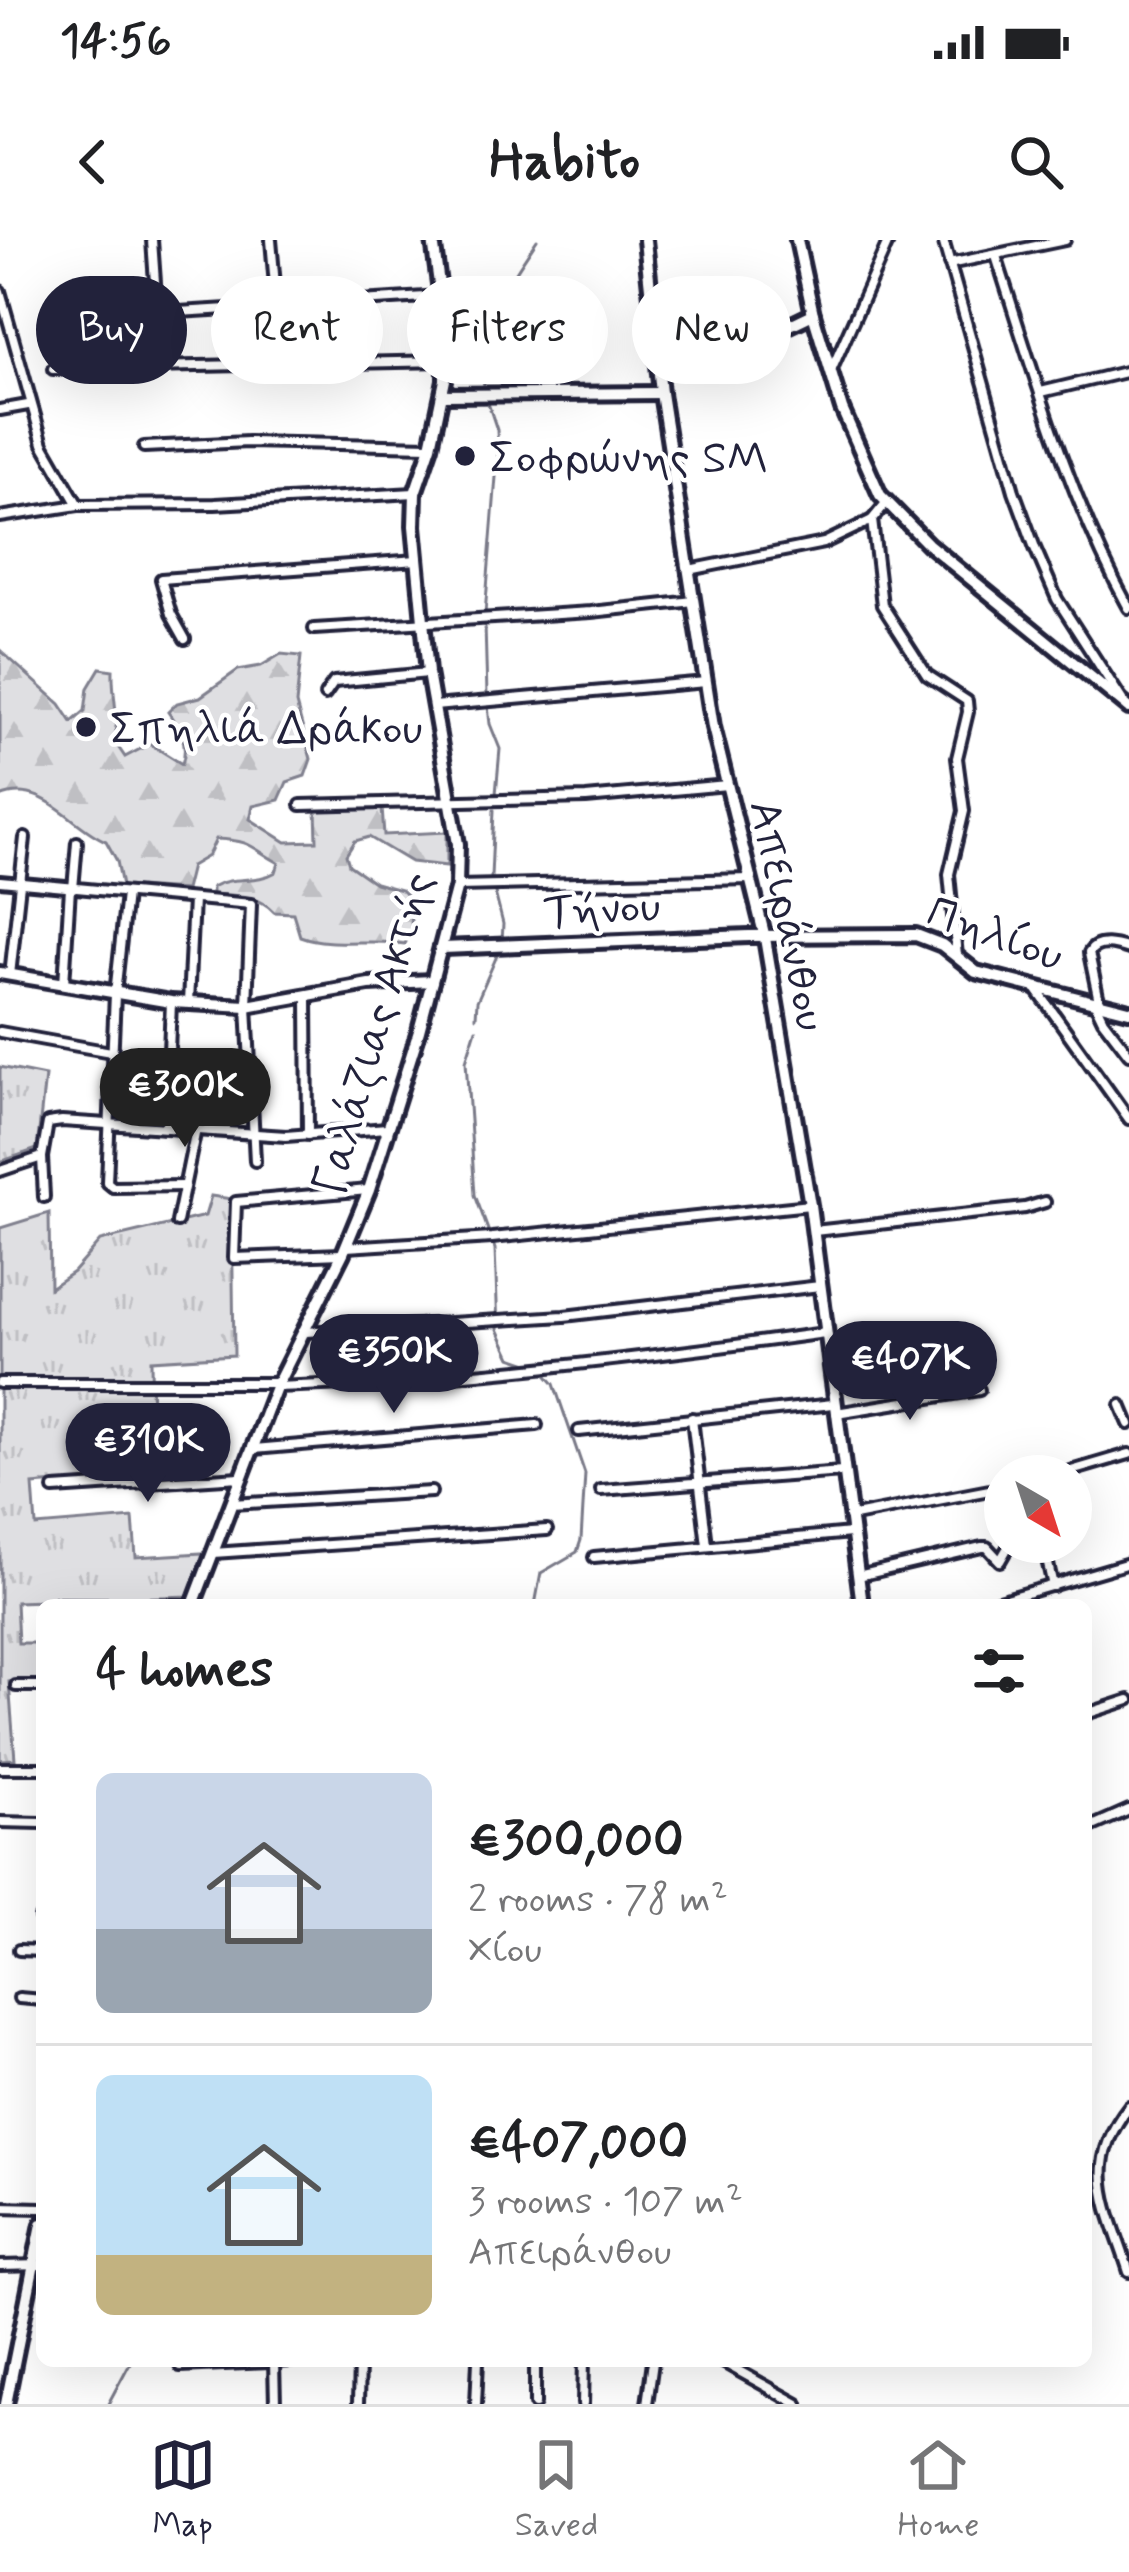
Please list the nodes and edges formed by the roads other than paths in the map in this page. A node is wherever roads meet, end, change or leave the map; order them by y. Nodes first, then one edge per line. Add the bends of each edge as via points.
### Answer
1 (152, 240) edge
2 (271, 240) edge
3 (434, 240) edge
4 (645, 240) edge
5 (796, 240) edge
6 (889, 240) edge
7 (943, 240) edge
8 (1065, 240) edge
9 (996, 256) junction
10 (949, 264) junction
11 (154, 276) edge
12 (273, 276) edge
13 (439, 276) edge
14 (649, 276) edge
15 (0, 291) edge
16 (813, 314) junction
17 (791, 326) edge
18 (14, 353) junction
19 (0, 356) edge
20 (1129, 371) edge
21 (831, 372) junction
22 (443, 384) edge
23 (660, 384) edge
24 (1041, 392) junction
25 (661, 393) junction
26 (442, 395) junction
27 (28, 405) junction
28 (0, 410) edge
29 (431, 446) junction
30 (144, 447) dead end
31 (415, 493) junction
32 (886, 503) junction
33 (78, 505) junction
34 (0, 517) edge
35 (872, 520) junction
36 (418, 560) junction
37 (689, 570) junction
38 (694, 601) junction
39 (1129, 608) edge
40 (422, 621) junction
41 (314, 629) dead end
42 (184, 639) dead end
43 (428, 674) junction
44 (706, 682) junction
45 (325, 695) dead end
46 (434, 706) junction
47 (1128, 707) edge
48 (727, 785) junction
49 (453, 803) junction
50 (302, 806) dead end
51 (26, 838) dead end
52 (77, 842) dead end
53 (751, 879) junction
54 (0, 881) edge
55 (22, 882) junction
56 (458, 886) junction
57 (72, 888) junction
58 (126, 894) junction
59 (193, 900) junction
60 (765, 938) junction
61 (443, 948) junction
62 (1129, 949) edge
63 (957, 958) junction
64 (5, 974) edge
65 (432, 981) junction
66 (64, 984) junction
67 (1037, 990) junction
68 (115, 994) junction
69 (307, 997) junction
70 (1096, 1000) junction
71 (171, 1002) junction
72 (188, 1003) junction
73 (247, 1006) junction
74 (1129, 1011) edge
75 (0, 1032) edge
76 (112, 1052) junction
77 (1129, 1054) edge
78 (1129, 1119) edge
79 (109, 1124) junction
80 (166, 1126) junction
81 (387, 1128) junction
82 (196, 1129) junction
83 (252, 1134) junction
84 (308, 1135) junction
85 (42, 1156) junction
86 (255, 1161) dead end
87 (0, 1171) edge
88 (184, 1186) junction
89 (369, 1190) junction
90 (44, 1197) dead end
91 (1045, 1202) dead end
92 (810, 1205) junction
93 (177, 1222) dead end
94 (814, 1232) junction
95 (345, 1250) junction
96 (820, 1286) junction
97 (306, 1332) junction
98 (825, 1334) junction
99 (0, 1383) edge
100 (277, 1385) junction
101 (979, 1390) dead end
102 (1121, 1405) dead end
103 (834, 1409) junction
104 (692, 1418) junction
105 (1129, 1424) edge
106 (537, 1425) dead end
107 (579, 1430) dead end
108 (254, 1449) junction
109 (1129, 1454) edge
110 (1092, 1465) edge
111 (842, 1472) junction
112 (240, 1477) junction
113 (698, 1482) junction
114 (54, 1489) dead end
115 (601, 1490) dead end
116 (984, 1491) edge
117 (431, 1492) dead end
118 (231, 1504) junction
119 (849, 1517) junction
120 (547, 1530) dead end
121 (850, 1532) junction
122 (707, 1545) junction
123 (984, 1547) edge
124 (211, 1553) junction
125 (595, 1557) dead end
126 (1048, 1563) edge
127 (1129, 1563) edge
128 (858, 1576) junction
129 (1053, 1586) junction
130 (195, 1599) edge
131 (861, 1599) edge
132 (1006, 1599) edge
133 (16, 1686) dead end
134 (36, 1686) edge
135 (1129, 1700) edge
136 (1092, 1712) edge
137 (0, 1768) edge
138 (36, 1768) edge
139 (1129, 1810) edge
140 (0, 1822) edge
141 (36, 1823) edge
142 (1092, 1826) edge
143 (19, 1950) dead end
144 (36, 1951) edge
145 (19, 1998) dead end
146 (36, 1999) edge
147 (1129, 2106) edge
148 (0, 2207) edge
149 (36, 2208) edge
150 (36, 2265) edge
151 (0, 2266) edge
152 (1129, 2272) edge
153 (36, 2273) edge
154 (16, 2349) junction
155 (0, 2350) edge
156 (274, 2367) edge
157 (359, 2367) edge
158 (478, 2367) edge
159 (535, 2367) edge
160 (584, 2367) edge
161 (651, 2367) edge
162 (733, 2367) edge
163 (6, 2404) edge
164 (275, 2404) edge
165 (358, 2404) edge
166 (476, 2404) edge
167 (536, 2404) edge
168 (583, 2404) edge
169 (647, 2404) edge
170 (798, 2404) edge

1 - 11 street
2 - 12 street
3 - 13 street, Γαλάζιας Ακτής
4 - 14 street, Απειράνθου
5 - 16 street
6 - 21 street
7 - 10 street
8 - 9 street
9 - 10 street
9 - 24 street
10 - 47 street via 1035,548 1057,599
15 - 18 street
16 - 17 street
16 - 21 street
18 - 19 street
18 - 27 street
20 - 24 street
21 - 32 street
22 - 26 street, Γαλάζιας Ακτής
23 - 25 street, Απειράνθου
24 - 39 street
25 - 26 street
25 - 37 street, Απειράνθου
26 - 29 street, Γαλάζιας Ακτής
27 - 28 street
27 - 33 street
29 - 30 street
29 - 31 street, Γαλάζιας Ακτής
31 - 33 street
31 - 36 street, Γαλάζιας Ακτής
32 - 35 street
32 - 47 street
33 - 34 street
35 - 37 street via 824,543
35 - 63 street via 882,605 927,675 967,701 957,758 964,811 949,874
36 - 40 street, Γαλάζιας Ακτής
36 - 42 street via 161,579
37 - 38 street, Απειράνθου
38 - 40 street
38 - 44 street, Απειράνθου
40 - 41 street
40 - 43 street, Γαλάζιας Ακτής
43 - 45 street via 334,682
43 - 46 street, Γαλάζιας Ακτής
44 - 46 street
44 - 48 street, Απειράνθου
46 - 49 street, Γαλάζιας Ακτής
48 - 49 street
48 - 53 street, Απειράνθου
49 - 50 street
49 - 56 street, Γαλάζιας Ακτής
51 - 55 street
52 - 57 street
53 - 56 street
53 - 60 street, Απειράνθου
54 - 55 street
55 - 57 street
55 - 64 street
56 - 61 street, Γαλάζιας Ακτής
57 - 58 street
57 - 66 street
58 - 59 street
58 - 68 street
59 - 72 street
59 - 73 street via 251,904
60 - 61 street, Τήνου
60 - 63 street, Πηλίου via 916,935
60 - 92 street, Απειράνθου
61 - 65 street, Γαλάζιας Ακτής
62 - 70 street via 1092,948
63 - 67 street, Πηλίου
64 - 66 street
65 - 69 street
65 - 81 street, Γαλάζιας Ακτής
66 - 68 street
67 - 70 street, Πηλίου
67 - 78 street
68 - 71 street
68 - 76 street
69 - 73 street
69 - 84 street
70 - 74 street, Πηλίου
70 - 77 street
71 - 72 street
71 - 80 street
72 - 73 street
73 - 83 street
75 - 76 street
76 - 79 street
79 - 80 street
79 - 85 street via 48,1123
79 - 88 street via 108,1186
80 - 82 street
81 - 84 street
81 - 89 street, Γαλάζιας Ακτής
82 - 83 street
82 - 88 street
83 - 84 street
83 - 86 street
85 - 87 street
85 - 90 street
88 - 93 street
89 - 95 street, Γαλάζιας Ακτής
89 - 95 street via 236,1202 234,1258
91 - 94 street
92 - 94 street, Απειράνθου
92 - 95 street
94 - 96 street, Απειράνθου
95 - 97 street, Γαλάζιας Ακτής
96 - 97 street via 564,1316
96 - 98 street, Απειράνθου
97 - 100 street, Γαλάζιας Ακτής
98 - 100 street via 476,1375
98 - 103 street, Απειράνθου
99 - 100 street
100 - 108 street, Γαλάζιας Ακτής
101 - 103 street
102 - 105 street
103 - 104 street
103 - 111 street, Απειράνθου
104 - 107 street
104 - 113 street
106 - 108 street
108 - 112 street, Γαλάζιας Ακτής
109 - 110 street
111 - 113 street
111 - 119 street, Απειράνθου
112 - 114 street
112 - 118 street, Γαλάζιας Ακτής
113 - 115 street
113 - 122 street
116 - 119 street
117 - 118 street
118 - 124 street, Γαλάζιας Ακτής
119 - 121 street, Απειράνθου
120 - 124 street
121 - 122 street
121 - 128 street, Απειράνθου
122 - 125 street
123 - 128 street
124 - 130 street, Γαλάζιας Ακτής
126 - 129 street
127 - 129 street
128 - 131 street, Απειράνθου
129 - 132 street
133 - 134 street
135 - 136 street
137 - 138 street
139 - 142 street
140 - 141 street
143 - 144 street
145 - 146 street
147 - 152 street via 1105,2152 1101,2191
148 - 149 street
150 - 151 street
153 - 154 street
154 - 155 street
154 - 163 street
156 - 164 street
157 - 165 street
158 - 166 street
159 - 167 street
160 - 168 street
161 - 169 street
162 - 170 street

